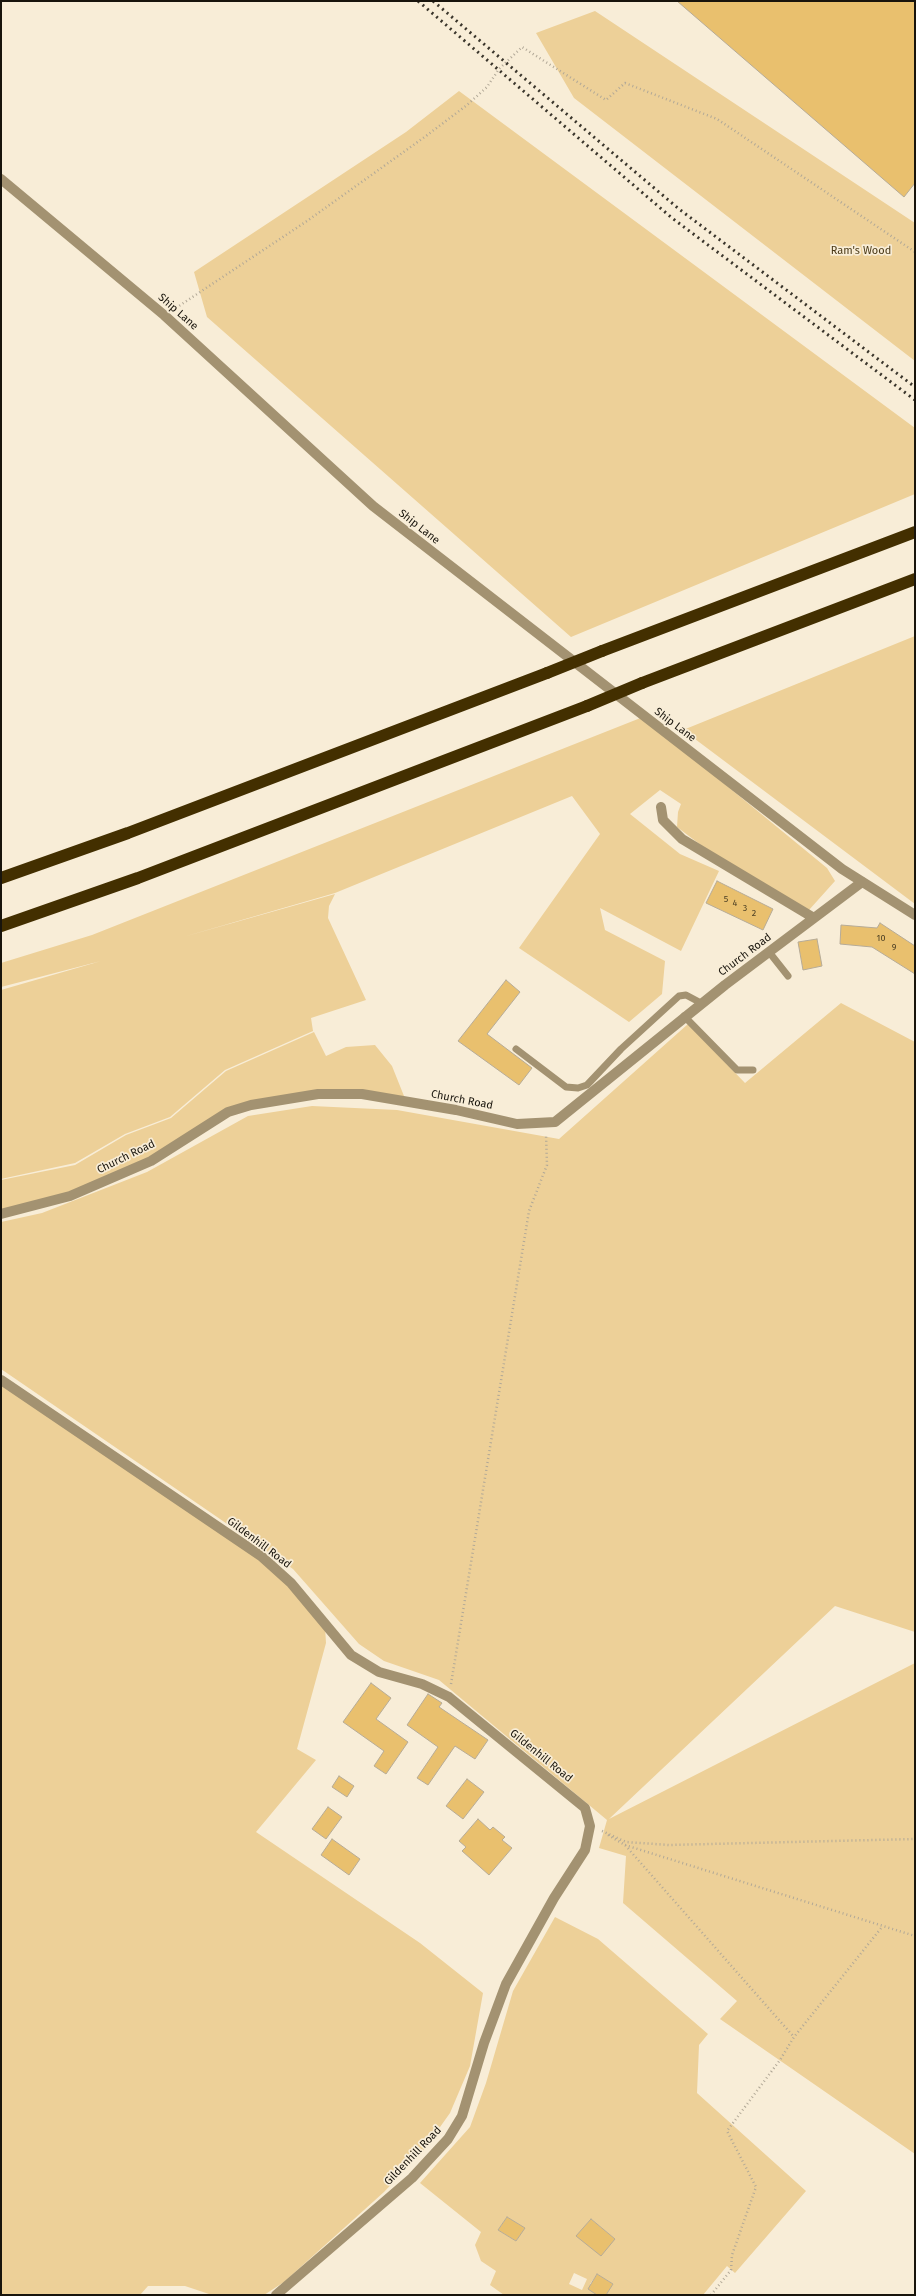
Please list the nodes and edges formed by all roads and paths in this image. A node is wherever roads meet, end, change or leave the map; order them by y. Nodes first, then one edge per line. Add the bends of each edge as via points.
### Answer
1 (1, 179) edge
2 (915, 252) edge
3 (164, 315) junction
4 (915, 532) edge
5 (915, 579) edge
6 (661, 807) dead end
7 (1, 878) edge
8 (862, 882) junction
9 (915, 916) edge
10 (814, 918) junction
11 (1, 926) edge
12 (769, 952) junction
13 (788, 976) dead end
14 (701, 1003) junction
15 (684, 1016) junction
16 (516, 1049) dead end
17 (753, 1070) dead end
18 (546, 1124) junction
19 (1, 1214) edge
20 (1, 1380) edge
21 (449, 1697) junction
22 (590, 1825) junction
23 (915, 1838) edge
24 (625, 1845) junction
25 (882, 1927) junction
26 (915, 1936) edge
27 (794, 2036) junction
28 (276, 2295) edge
29 (711, 2295) edge

1 - 3 street, Ship Lane
2 - 3 path via 717,119 625,83 606,100 522,47 468,105 307,221
3 - 8 street, Ship Lane via 373,506
4 - 7 highway, bridge via 128,833
5 - 11 highway, bridge via 138,878
6 - 10 street via 663,820 682,839
8 - 9 street, Ship Lane
8 - 10 street, Church Road
10 - 12 street, Church Road
12 - 13 lane
12 - 14 street, Church Road
14 - 15 street, Church Road
14 - 16 lane via 686,995 678,996 587,1085 578,1088 566,1087
15 - 17 lane via 737,1070
15 - 18 street, Church Road via 555,1122
18 - 19 street, Church Road via 517,1124 456,1110 362,1094 318,1094 251,1105 228,1112 151,1160 70,1196
18 - 21 path via 547,1166 529,1211
20 - 21 street, Gildenhill Road via 261,1556 291,1583 351,1654 378,1672 422,1684
21 - 22 street, Gildenhill Road via 585,1808
22 - 23 path via 626,1842 669,1845
22 - 24 path
22 - 28 street, Gildenhill Road via 585,1850 554,1898 506,1984 484,2042 462,2116 448,2139 407,2182
24 - 25 path
24 - 27 path
25 - 26 path
25 - 27 path
27 - 29 path via 780,2060 727,2131 756,2186 732,2255 731,2270

